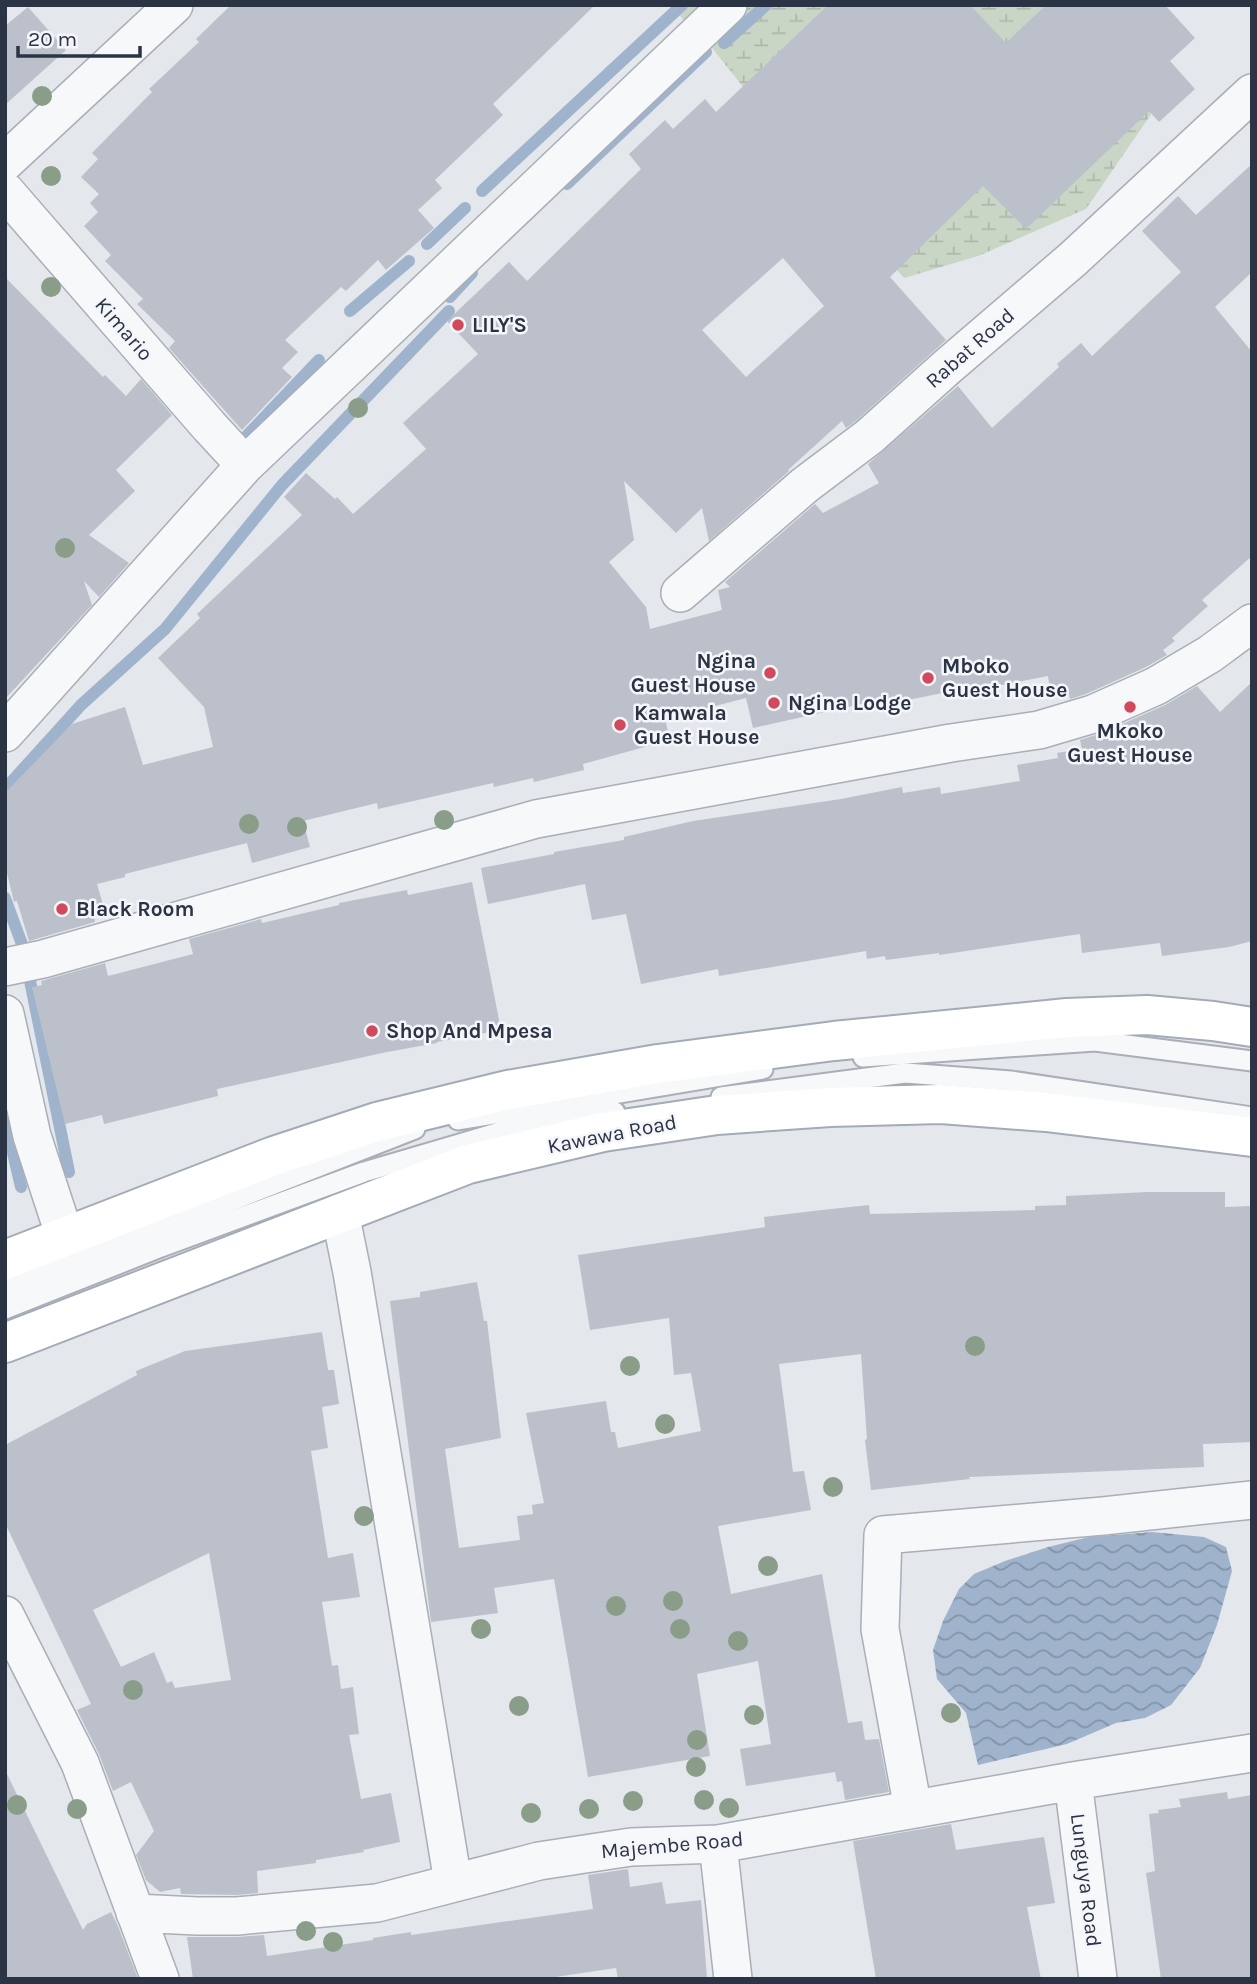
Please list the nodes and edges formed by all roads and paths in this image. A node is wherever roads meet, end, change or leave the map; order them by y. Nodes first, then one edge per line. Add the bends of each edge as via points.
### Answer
1 (174, 5) edge
2 (728, 5) edge
3 (1252, 93) edge
4 (5, 162) edge
5 (5, 191) edge
6 (245, 465) junction
7 (680, 593) dead end
8 (1252, 623) edge
9 (5, 733) edge
10 (5, 967) edge
11 (5, 1014) edge
12 (1252, 1027) edge
13 (1252, 1061) edge
14 (1252, 1117) edge
15 (1252, 1137) edge
16 (19, 1141) edge
17 (340, 1213) junction
18 (65, 1237) junction
19 (5, 1260) edge
20 (5, 1289) edge
21 (5, 1309) edge
22 (5, 1343) edge
23 (1252, 1500) edge
24 (5, 1615) edge
25 (1252, 1753) edge
26 (1073, 1781) junction
27 (913, 1810) junction
28 (718, 1844) junction
29 (453, 1882) junction
30 (135, 1913) junction
31 (160, 1979) edge
32 (733, 1979) edge
33 (1098, 1979) edge

1 - 4 street
2 - 6 street
3 - 7 street, Rabat Road via 1073,259
5 - 6 street, Kimario
6 - 9 street
8 - 10 street via 1156,686 1093,714 1039,730 536,819
11 - 16 street
12 - 18 main road via 1147,1015 1067,1018 834,1041 544,1083 377,1122 274,1156
13 - 20 lane, Kawawa Road via 1095,1041 815,1060 422,1126
14 - 21 lane, Kawawa Road via 1011,1081 905,1073 524,1125 363,1171
15 - 17 main road, Kawawa Road via 940,1104 717,1115 603,1132 468,1164
16 - 18 street
17 - 22 main road, Kawawa Road
17 - 29 street
18 - 19 main road
23 - 27 street via 883,1535 880,1629
24 - 30 street via 80,1763
25 - 26 street, Majembe Road
26 - 27 street, Majembe Road
26 - 33 street, Lunguya Road
27 - 28 street, Majembe Road
28 - 29 street, Majembe Road via 589,1852
28 - 32 street
29 - 30 street, Majembe Road via 377,1903 300,1911 237,1916
30 - 31 street

